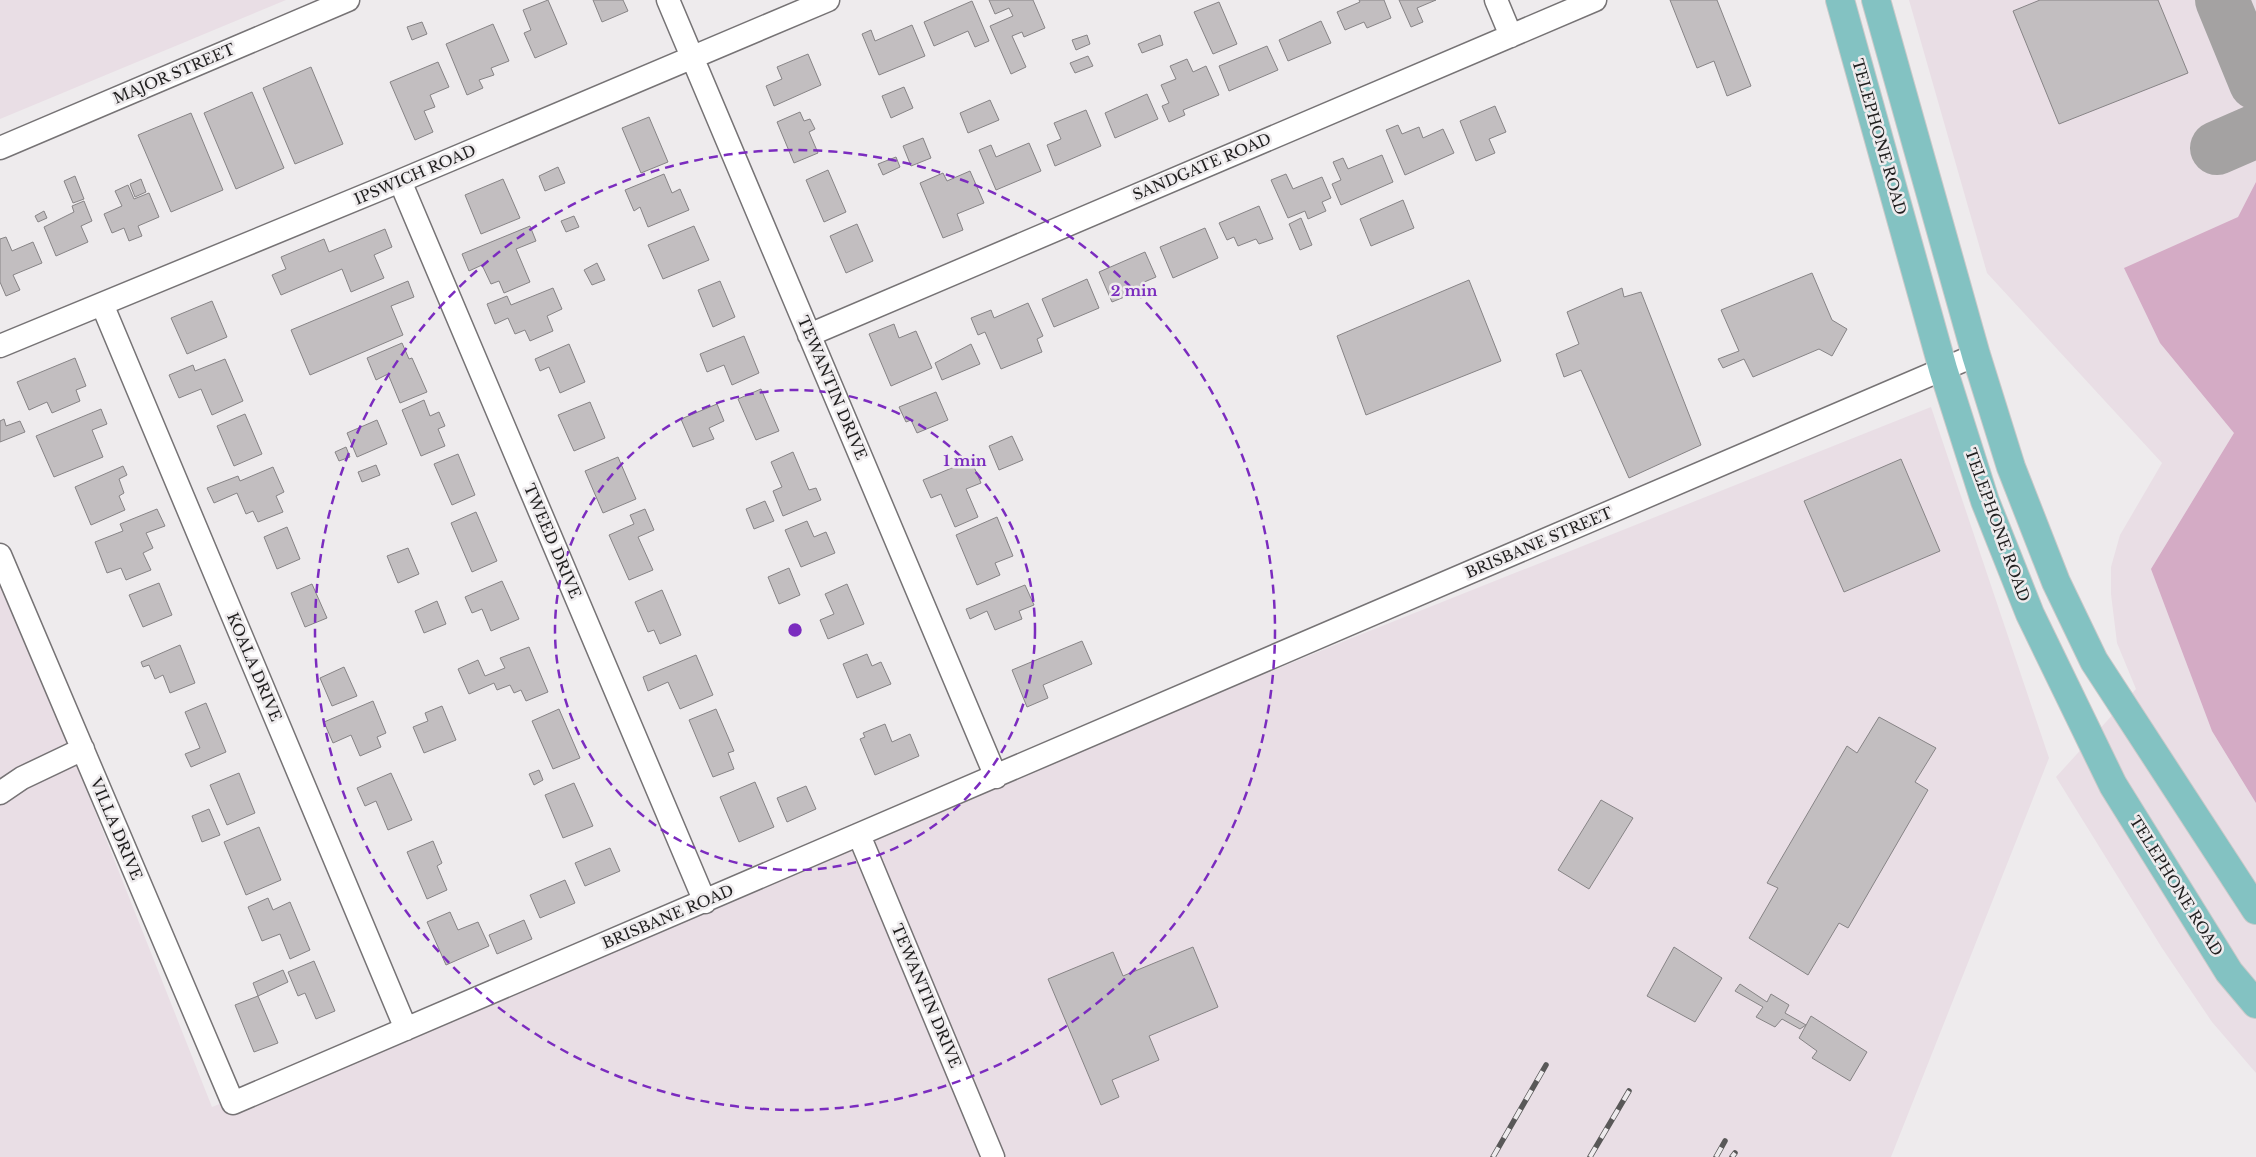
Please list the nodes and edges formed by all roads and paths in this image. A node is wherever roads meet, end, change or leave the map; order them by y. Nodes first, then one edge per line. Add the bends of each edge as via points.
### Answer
1 (348, 0) edge
2 (668, 0) edge
3 (828, 0) edge
4 (1496, 0) edge
5 (1595, 0) edge
6 (1840, 0) edge
7 (1876, 0) edge
8 (1511, 36) junction
9 (692, 58) junction
10 (0, 148) edge
11 (400, 181) junction
12 (102, 304) junction
13 (809, 335) junction
14 (0, 346) edge
15 (1976, 355) junction
16 (1944, 369) junction
17 (0, 555) edge
18 (1102, 731) joint
19 (82, 749) junction
20 (996, 777) junction
21 (0, 793) edge
22 (859, 836) junction
23 (705, 902) junction
24 (2256, 910) edge
25 (2256, 1004) edge
26 (406, 1029) junction
27 (233, 1103) joint
28 (994, 1157) edge

1 - 10 street, MAJOR STREET
2 - 9 street, TEWANTIN DRIVE
3 - 9 street, IPSWICH ROAD
4 - 8 street
5 - 8 street, SANDGATE ROAD
6 - 16 main road, TELEPHONE ROAD
7 - 15 main road
8 - 13 street, SANDGATE ROAD
9 - 11 street, IPSWICH ROAD
9 - 13 street, TEWANTIN DRIVE
11 - 12 street, IPSWICH ROAD
11 - 23 street, TWEED DRIVE
12 - 14 street, IPSWICH ROAD
12 - 26 street, KOALA DRIVE
13 - 20 street, TEWANTIN DRIVE
15 - 16 street, BRISBANE STREET
15 - 24 main road via 2011,467 2056,582 2094,662
16 - 18 street, BRISBANE STREET
16 - 25 main road, TELEPHONE ROAD via 1985,501 2030,614 2113,785 2229,972
17 - 19 street, VILLA DRIVE
18 - 20 street, BRISBANE ROAD
19 - 21 street via 22,778
19 - 27 street, VILLA DRIVE
20 - 22 street, BRISBANE ROAD
22 - 23 street, BRISBANE ROAD
22 - 28 street, TEWANTIN DRIVE
23 - 26 street, BRISBANE ROAD
26 - 27 street, BRISBANE ROAD

